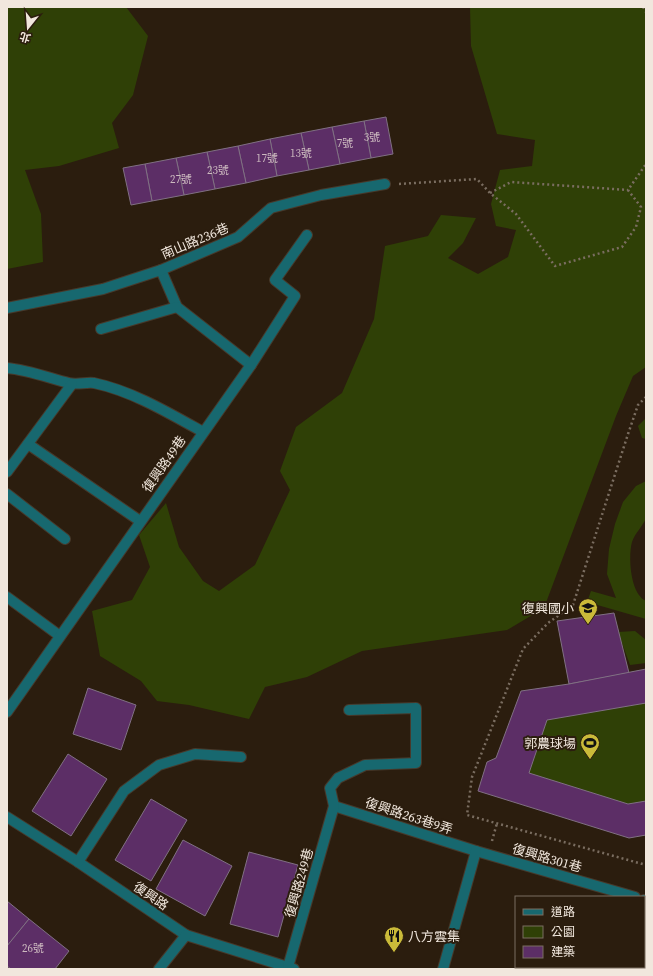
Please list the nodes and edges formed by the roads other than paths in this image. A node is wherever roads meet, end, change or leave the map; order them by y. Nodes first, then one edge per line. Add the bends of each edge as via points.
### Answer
1 (385, 184) road end
2 (307, 235) dead end
3 (162, 270) junction
4 (177, 307) junction
5 (7, 308) edge
6 (101, 329) dead end
7 (251, 365) junction
8 (7, 368) edge
9 (72, 384) junction
10 (203, 432) junction
11 (28, 444) junction
12 (7, 472) edge
13 (7, 494) edge
14 (140, 521) junction
15 (65, 539) dead end
16 (7, 597) edge
17 (60, 636) junction
18 (8, 710) edge
19 (349, 710) dead end
20 (241, 757) dead end
21 (334, 806) junction
22 (7, 817) edge
23 (476, 852) junction
24 (78, 862) junction
25 (610, 893) edge
26 (629, 896) edge
27 (186, 935) junction
28 (291, 968) edge
29 (159, 969) edge
30 (443, 969) edge

1 - 3 street, 南山路236巷 via 321,194 271,208 238,237
2 - 7 street, 復興路49巷 via 275,280 295,296
3 - 4 street
3 - 5 street, 南山路236巷 via 103,289
4 - 6 street
4 - 7 street
7 - 10 street, 復興路49巷
8 - 9 street via 21,369
9 - 10 street via 92,383 120,391 161,409
9 - 11 street
10 - 14 street, 復興路49巷
11 - 12 street
11 - 14 street
13 - 15 street
14 - 17 street, 復興路49巷
16 - 17 street
17 - 18 street, 復興路49巷
19 - 21 street via 416,708 416,763 366,765 338,778 330,788
20 - 24 street via 195,754 159,765 124,791
21 - 23 street, 復興路263巷9弄
21 - 28 street, 復興路249巷
22 - 24 street, 復興路
23 - 25 street, 復興路301巷
23 - 30 street
24 - 27 street, 復興路
25 - 26 street, 復興路301巷
27 - 28 street, 復興路
27 - 29 street

